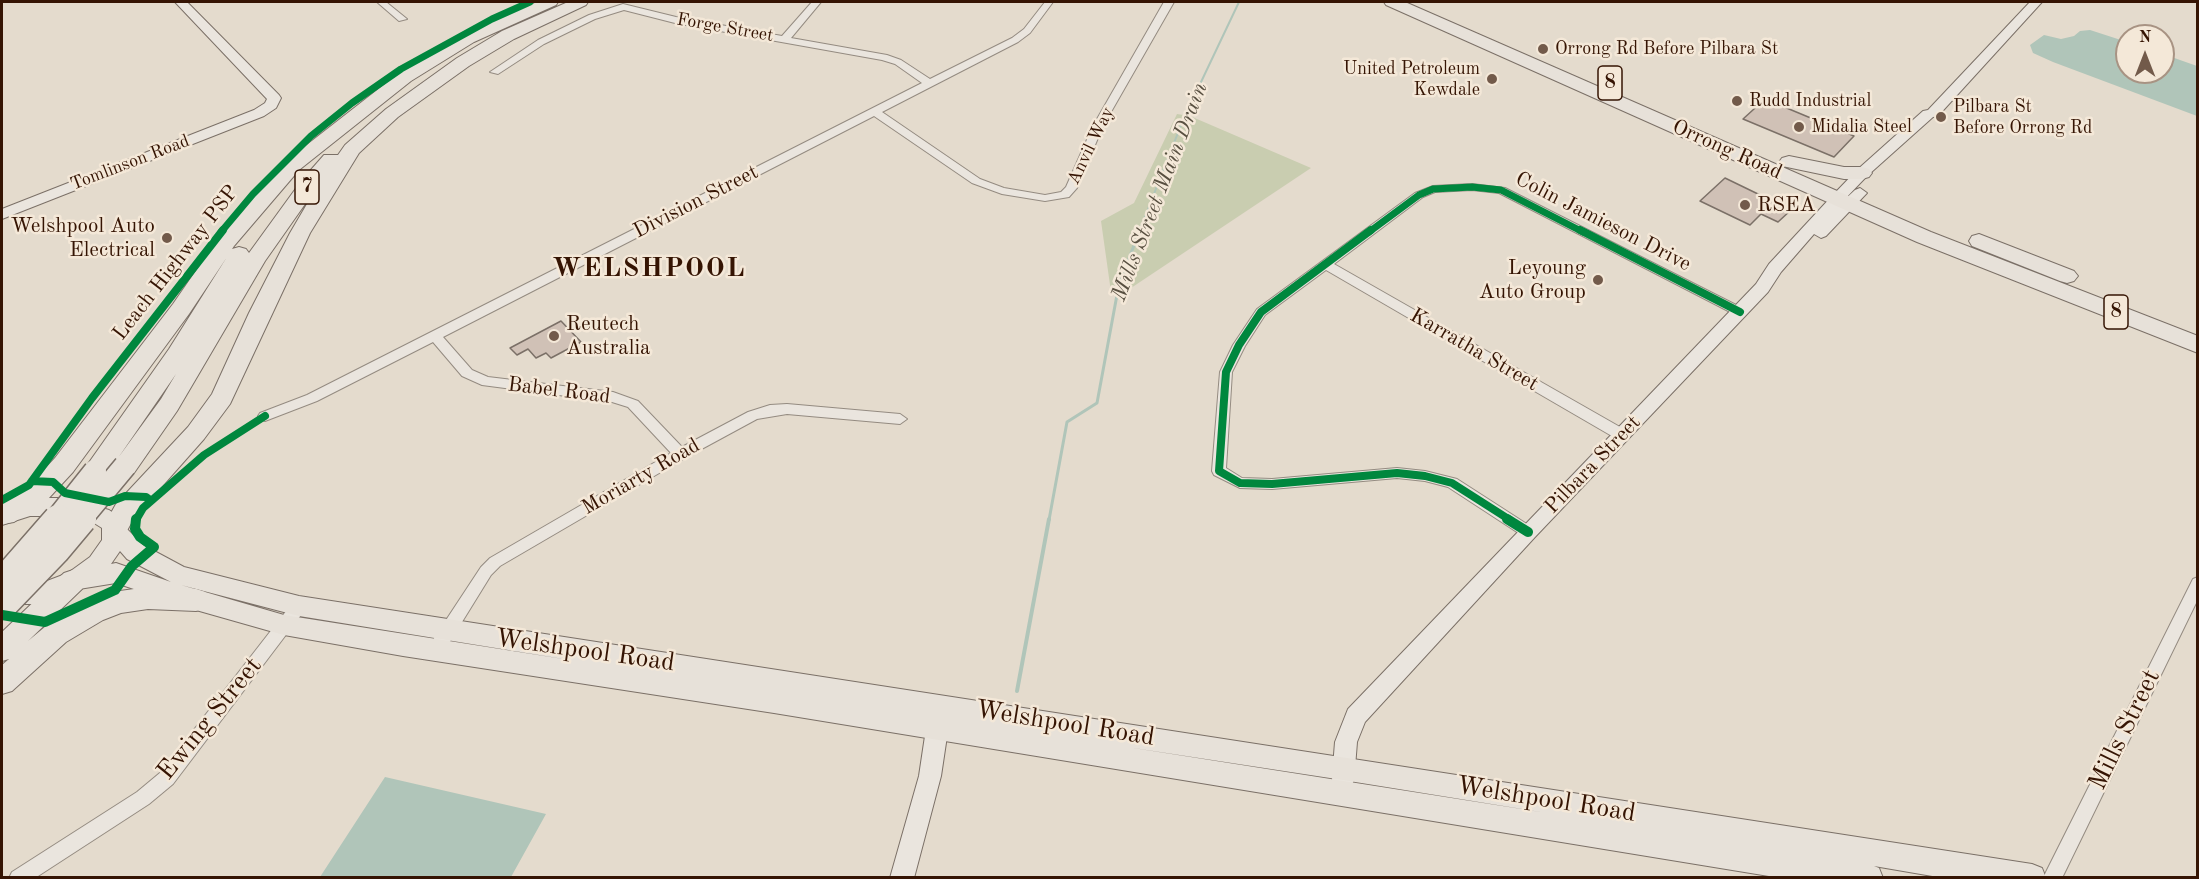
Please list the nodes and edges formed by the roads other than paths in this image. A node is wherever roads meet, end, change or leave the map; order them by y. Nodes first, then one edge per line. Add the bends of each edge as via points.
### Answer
1 (381, 2) edge
2 (550, 2) edge
3 (580, 2) edge
4 (816, 2) edge
5 (1049, 2) edge
6 (1168, 2) edge
7 (1392, 2) edge
8 (1424, 2) edge
9 (2036, 2) edge
10 (187, 3) edge
11 (402, 19) dead end
12 (786, 38) junction
13 (495, 72) dead end
14 (929, 83) junction
15 (376, 98) junction
16 (873, 111) junction
17 (1852, 192) junction
18 (2, 214) edge
19 (1327, 265) junction
20 (1740, 312) junction
21 (2198, 327) edge
22 (434, 335) junction
23 (2198, 345) edge
24 (265, 416) dead end
25 (900, 419) dead end
26 (1622, 435) junction
27 (680, 454) junction
28 (3, 516) edge
29 (115, 530) junction
30 (1528, 532) junction
31 (75, 581) junction
32 (2, 583) edge
33 (2198, 583) edge
34 (2, 594) edge
35 (196, 600) junction
36 (2, 606) edge
37 (299, 606) junction
38 (372, 618) junction
39 (284, 625) junction
40 (441, 641) junction
41 (403, 646) junction
42 (2, 649) edge
43 (2, 682) edge
44 (946, 718) junction
45 (1343, 780) junction
46 (18, 878) edge
47 (902, 878) edge
48 (1869, 878) edge
49 (2032, 878) edge
50 (2052, 878) edge

1 - 11 street
2 - 15 highway, 7 via 468,38
3 - 29 highway, 7 via 463,62 392,113 352,149 300,233 222,398 196,433 125,511
3 - 36 highway, 7, bridge via 476,46 414,86 354,136 309,184 256,258 170,405 125,466 56,550
4 - 12 street
5 - 14 street, Division Street via 1022,36
6 - 16 street, Anvil Way via 1098,126 1065,195 1045,198 1002,191 976,181
7 - 17 highway, Orrong Road / 8
8 - 17 highway, Orrong Road / 8
9 - 17 main road, Pilbara Street via 1933,113 1934,117
10 - 18 main road, Tomlinson Road via 274,98 271,105
12 - 13 street, Forge Street via 675,20 623,7 541,42
12 - 14 street, Forge Street via 884,57
14 - 16 street, Division Street
15 - 28 highway, 7 via 291,166 271,187 227,241 64,465 39,492
15 - 32 highway, 7, bridge via 326,142 275,198 177,355 95,471
16 - 22 street, Division Street
17 - 20 main road, Pilbara Street via 1779,275
17 - 21 highway, Orrong Road / 8
17 - 23 highway, Orrong Road / 8 via 1924,237
19 - 20 street, Colin Jamieson Drive via 1419,195 1433,189 1488,187 1502,190
19 - 26 street, Karratha Street
19 - 30 street, Colin Jamieson Drive via 1262,312 1239,345 1226,372 1219,471 1240,483 1272,484 1397,473 1425,476 1452,483
20 - 26 main road, Pilbara Street
22 - 24 street, Division Street via 312,398
22 - 27 street, Babel Road via 466,373 475,378 613,397 633,404
25 - 27 street, Moriarty Road via 787,408 770,410
26 - 30 main road, Pilbara Street
27 - 40 street, Moriarty Road via 495,562
28 - 29 main road, Welshpool Road via 37,506 67,507 101,516
29 - 31 main road via 113,542 98,564
29 - 37 main road, Welshpool Road via 135,552 179,575
30 - 45 main road, Pilbara Street via 1356,716 1346,742
31 - 34 main road via 40,594
31 - 35 main road, Welshpool Road via 116,573
31 - 42 highway
33 - 50 street, Mills Street
35 - 39 main road, Welshpool Road
35 - 43 highway via 148,598 120,602 93,612 57,634
37 - 38 main road, Welshpool Road
37 - 39 street, Ewing Street
38 - 40 main road, Welshpool Road
38 - 41 main road via 404,633 407,637
39 - 41 main road, Welshpool Road
39 - 46 street, Ewing Street via 167,778 143,798
40 - 41 main road, Welshpool Road
40 - 44 main road, Welshpool Road via 774,702
44 - 45 main road, Welshpool Road
44 - 47 main road
45 - 48 main road, Welshpool Road
45 - 49 main road, Welshpool Road

